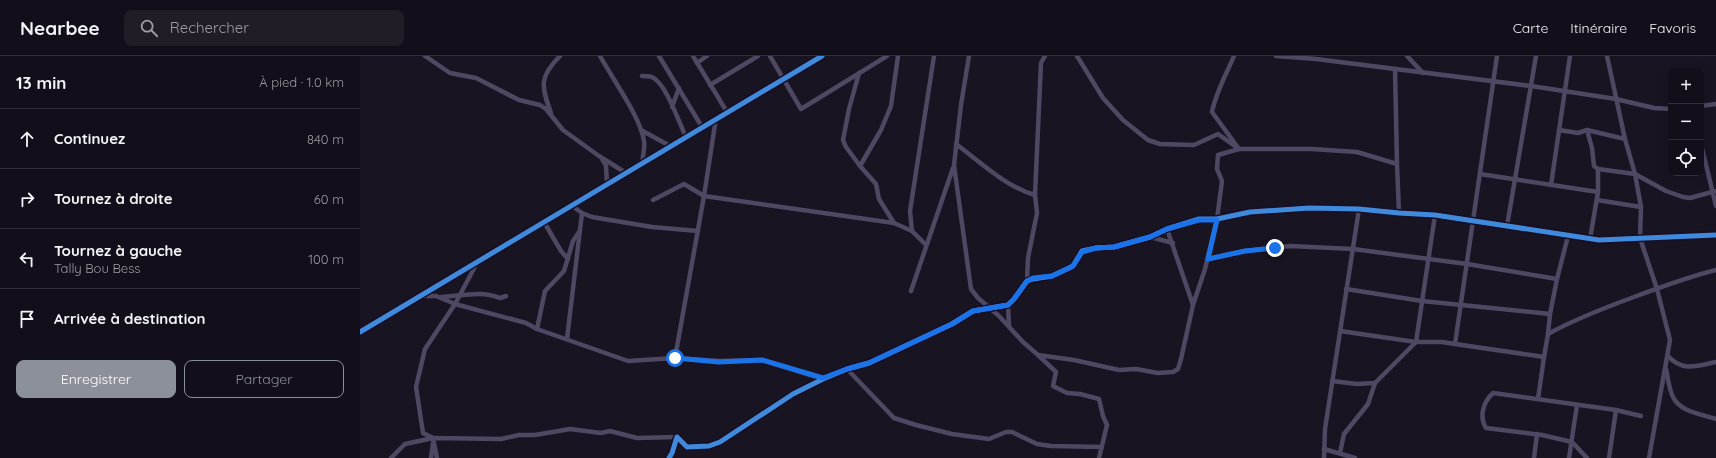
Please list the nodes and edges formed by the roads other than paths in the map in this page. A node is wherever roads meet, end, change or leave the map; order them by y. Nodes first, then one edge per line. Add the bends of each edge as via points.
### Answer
1 (425, 56) edge
2 (560, 56) edge
3 (600, 56) edge
4 (659, 56) edge
5 (693, 56) edge
6 (707, 56) edge
7 (758, 56) edge
8 (770, 56) edge
9 (822, 56) edge
10 (887, 56) edge
11 (898, 56) edge
12 (934, 56) edge
13 (969, 56) edge
14 (1045, 56) edge
15 (1077, 56) edge
16 (1234, 56) edge
17 (1241, 56) edge
18 (1276, 56) edge
19 (1407, 56) edge
20 (1497, 56) edge
21 (1536, 56) edge
22 (1570, 56) edge
23 (1607, 56) edge
24 (1301, 57) edge
25 (812, 58) edge
26 (697, 63) junction
27 (1395, 69) junction
28 (859, 73) junction
29 (1423, 73) junction
30 (642, 76) dead end
31 (783, 79) junction
32 (1492, 81) junction
33 (710, 85) junction
34 (1531, 86) junction
35 (679, 88) junction
36 (1565, 92) junction
37 (1616, 99) junction
38 (1716, 104) edge
39 (1704, 106) edge
40 (672, 107) junction
41 (1668, 109) edge
42 (727, 112) junction
43 (552, 116) junction
44 (716, 118) junction
45 (702, 127) junction
46 (641, 130) junction
47 (1559, 130) junction
48 (1587, 130) junction
49 (686, 137) junction
50 (1625, 139) junction
51 (956, 144) junction
52 (670, 146) junction
53 (1239, 149) junction
54 (1704, 155) edge
55 (600, 156) junction
56 (642, 163) junction
57 (1397, 164) junction
58 (954, 165) junction
59 (860, 166) junction
60 (1598, 169) junction
61 (626, 173) junction
62 (1480, 174) junction
63 (1634, 174) junction
64 (1515, 180) junction
65 (607, 184) junction
66 (1551, 185) junction
67 (1598, 192) junction
68 (1714, 192) edge
69 (1035, 195) junction
70 (704, 196) junction
71 (652, 200) dead end
72 (1597, 200) junction
73 (571, 205) junction
74 (1716, 206) edge
75 (1640, 207) junction
76 (1359, 209) junction
77 (582, 213) junction
78 (1399, 214) junction
79 (1435, 215) junction
80 (1217, 220) junction
81 (1473, 221) junction
82 (544, 222) junction
83 (894, 223) junction
84 (1507, 226) junction
85 (1167, 229) junction
86 (912, 230) junction
87 (580, 231) junction
88 (698, 231) junction
89 (1716, 235) edge
90 (1568, 236) junction
91 (1150, 237) junction
92 (1640, 238) junction
93 (1590, 239) junction
94 (1173, 243) junction
95 (926, 245) junction
96 (1352, 250) junction
97 (568, 259) junction
98 (1208, 259) junction
99 (479, 260) junction
100 (1428, 260) junction
101 (1467, 264) junction
102 (1716, 270) edge
103 (1557, 279) junction
104 (1027, 281) junction
105 (1346, 289) junction
106 (1657, 289) junction
107 (911, 291) dead end
108 (421, 296) junction
109 (459, 296) junction
110 (506, 296) dead end
111 (440, 297) junction
112 (1422, 301) junction
113 (455, 304) junction
114 (1008, 305) junction
115 (1193, 305) junction
116 (1460, 305) junction
117 (989, 308) junction
118 (1550, 314) junction
119 (1009, 326) junction
120 (537, 329) junction
121 (1340, 331) junction
122 (360, 332) edge
123 (1548, 334) junction
124 (567, 339) junction
125 (1416, 342) junction
126 (1455, 344) junction
127 (1038, 355) junction
128 (1668, 356) junction
129 (1544, 357) junction
130 (675, 358) junction
131 (1716, 362) edge
132 (1665, 368) junction
133 (847, 369) junction
134 (823, 378) junction
135 (1332, 381) junction
136 (1375, 383) junction
137 (1538, 399) junction
138 (1576, 404) junction
139 (1616, 410) junction
140 (1641, 416) dead end
141 (1716, 419) edge
142 (1537, 434) junction
143 (677, 437) junction
144 (433, 438) junction
145 (1572, 442) junction
146 (1102, 447) junction
147 (1324, 449) junction
148 (1340, 454) junction
149 (391, 458) edge
150 (431, 458) edge
151 (437, 458) edge
152 (669, 458) edge
153 (1099, 458) edge
154 (1324, 458) edge
155 (1355, 458) edge
156 (1534, 458) edge
157 (1569, 458) edge
158 (1587, 458) edge
159 (1609, 458) edge
160 (1649, 458) edge

1 - 43 street via 450,73 476,78 520,100 540,104
2 - 43 street via 548,69 543,82 543,93
3 - 46 street
4 - 35 street
5 - 26 street
6 - 26 street
7 - 33 street
8 - 31 street
9 - 25 street
10 - 28 street
11 - 59 street via 891,106 881,130
12 - 86 street via 910,211
13 - 51 street
14 - 69 street via 1042,63
15 - 53 street via 1104,98 1123,120 1148,140 1160,144 1194,145 1218,134
16 - 17 street
16 - 53 street via 1217,91 1212,112
18 - 24 street
19 - 29 street
20 - 32 street
21 - 34 street
22 - 36 street
23 - 37 street
24 - 27 street
25 - 31 street
26 - 33 street
27 - 29 street
27 - 57 street
28 - 31 street via 801,109
28 - 59 street via 843,140
29 - 32 street
30 - 40 street via 651,76 658,82
31 - 42 street
32 - 34 street
32 - 62 street
33 - 42 street
34 - 36 street
34 - 64 street
35 - 40 street
35 - 45 street
36 - 37 street
36 - 47 street
37 - 41 street
37 - 50 street
38 - 39 street
40 - 49 street
42 - 44 street
43 - 55 street via 564,130
44 - 45 street
44 - 70 street
45 - 49 street
46 - 52 street
46 - 56 street via 644,142
47 - 48 street via 1578,133
47 - 66 street
48 - 50 street
48 - 60 street via 1594,166
49 - 52 street
50 - 63 street
51 - 58 street
51 - 69 street via 1011,185
52 - 56 street
53 - 57 street via 1312,148 1357,152
53 - 80 street via 1218,155 1217,169 1222,181
54 - 68 street
55 - 61 street
55 - 65 street via 606,166
56 - 61 street
57 - 78 street
58 - 95 street
58 - 117 street via 971,289
59 - 83 street via 876,184 879,199
60 - 63 street
60 - 67 street
61 - 65 street
62 - 64 street
62 - 81 street
63 - 68 street via 1683,197 1690,198
63 - 75 street
64 - 66 street
64 - 84 street
65 - 73 street
66 - 67 street
67 - 72 street
68 - 74 street
69 - 104 street via 1036,223 1028,258
70 - 71 street via 684,184
70 - 83 street
70 - 88 street
72 - 75 street
72 - 93 street
73 - 77 street
73 - 82 street
75 - 92 street
76 - 78 street
76 - 80 street via 1257,211
76 - 96 street
77 - 87 street
77 - 88 street via 652,227
78 - 79 street
79 - 81 street
79 - 100 street
80 - 85 street via 1199,220
80 - 98 street
81 - 84 street
81 - 101 street
82 - 97 street
82 - 99 street
83 - 86 street
84 - 90 street
85 - 91 street
85 - 94 street
86 - 95 street
87 - 97 street via 573,241
87 - 124 street
88 - 130 street
89 - 92 street
90 - 93 street
90 - 103 street
91 - 94 street
91 - 104 street via 1114,247 1082,252 1073,266 1052,276
92 - 93 street
92 - 106 street
94 - 115 street
95 - 107 street
96 - 98 street via 1290,246 1245,251
96 - 100 street
96 - 105 street
97 - 120 street via 564,271 545,291
98 - 115 street
99 - 108 street
99 - 109 street
100 - 101 street
100 - 112 street
101 - 103 street
101 - 116 street
102 - 106 street
103 - 118 street
104 - 114 street
105 - 112 street
105 - 121 street
106 - 123 street via 1600,310
106 - 128 street via 1670,335
108 - 111 street
108 - 122 street
109 - 110 street via 490,293 500,298
109 - 111 street
109 - 113 street
111 - 113 street
112 - 116 street
112 - 125 street
113 - 120 street via 526,323
113 - 144 street via 425,350 416,387 423,433
114 - 117 street
114 - 119 street
115 - 127 street via 1180,364 1173,372 1119,370
116 - 118 street
116 - 126 street
117 - 119 street
117 - 133 street via 973,311 958,321 869,363
118 - 123 street
119 - 127 street
120 - 124 street
121 - 125 street
121 - 135 street
123 - 129 street
124 - 130 street via 628,361
125 - 126 street
125 - 136 street
126 - 129 street
127 - 146 street via 1056,372 1053,386 1067,393 1099,399 1107,425
128 - 131 street via 1674,363 1682,366 1692,367
128 - 132 street
129 - 137 street
130 - 134 street via 719,362 762,360
132 - 141 street via 1676,402 1690,411
132 - 160 street
133 - 134 street
133 - 146 street via 894,418 916,425 952,434 989,438 1012,432 1037,444 1051,446
134 - 143 street via 793,394 720,442 709,446 687,447
135 - 136 street
135 - 147 street
136 - 148 street via 1368,404 1344,434
137 - 138 street
137 - 142 street via 1493,393 1487,398 1482,412 1482,421 1486,428
138 - 139 street
138 - 145 street
139 - 140 street
139 - 159 street
142 - 145 street
142 - 156 street
143 - 144 street via 637,438 610,431 601,433 570,429 501,439
143 - 152 street
144 - 149 street via 405,444
144 - 150 street
144 - 151 street
145 - 157 street
145 - 158 street
146 - 153 street
147 - 148 street
147 - 154 street
148 - 155 street

